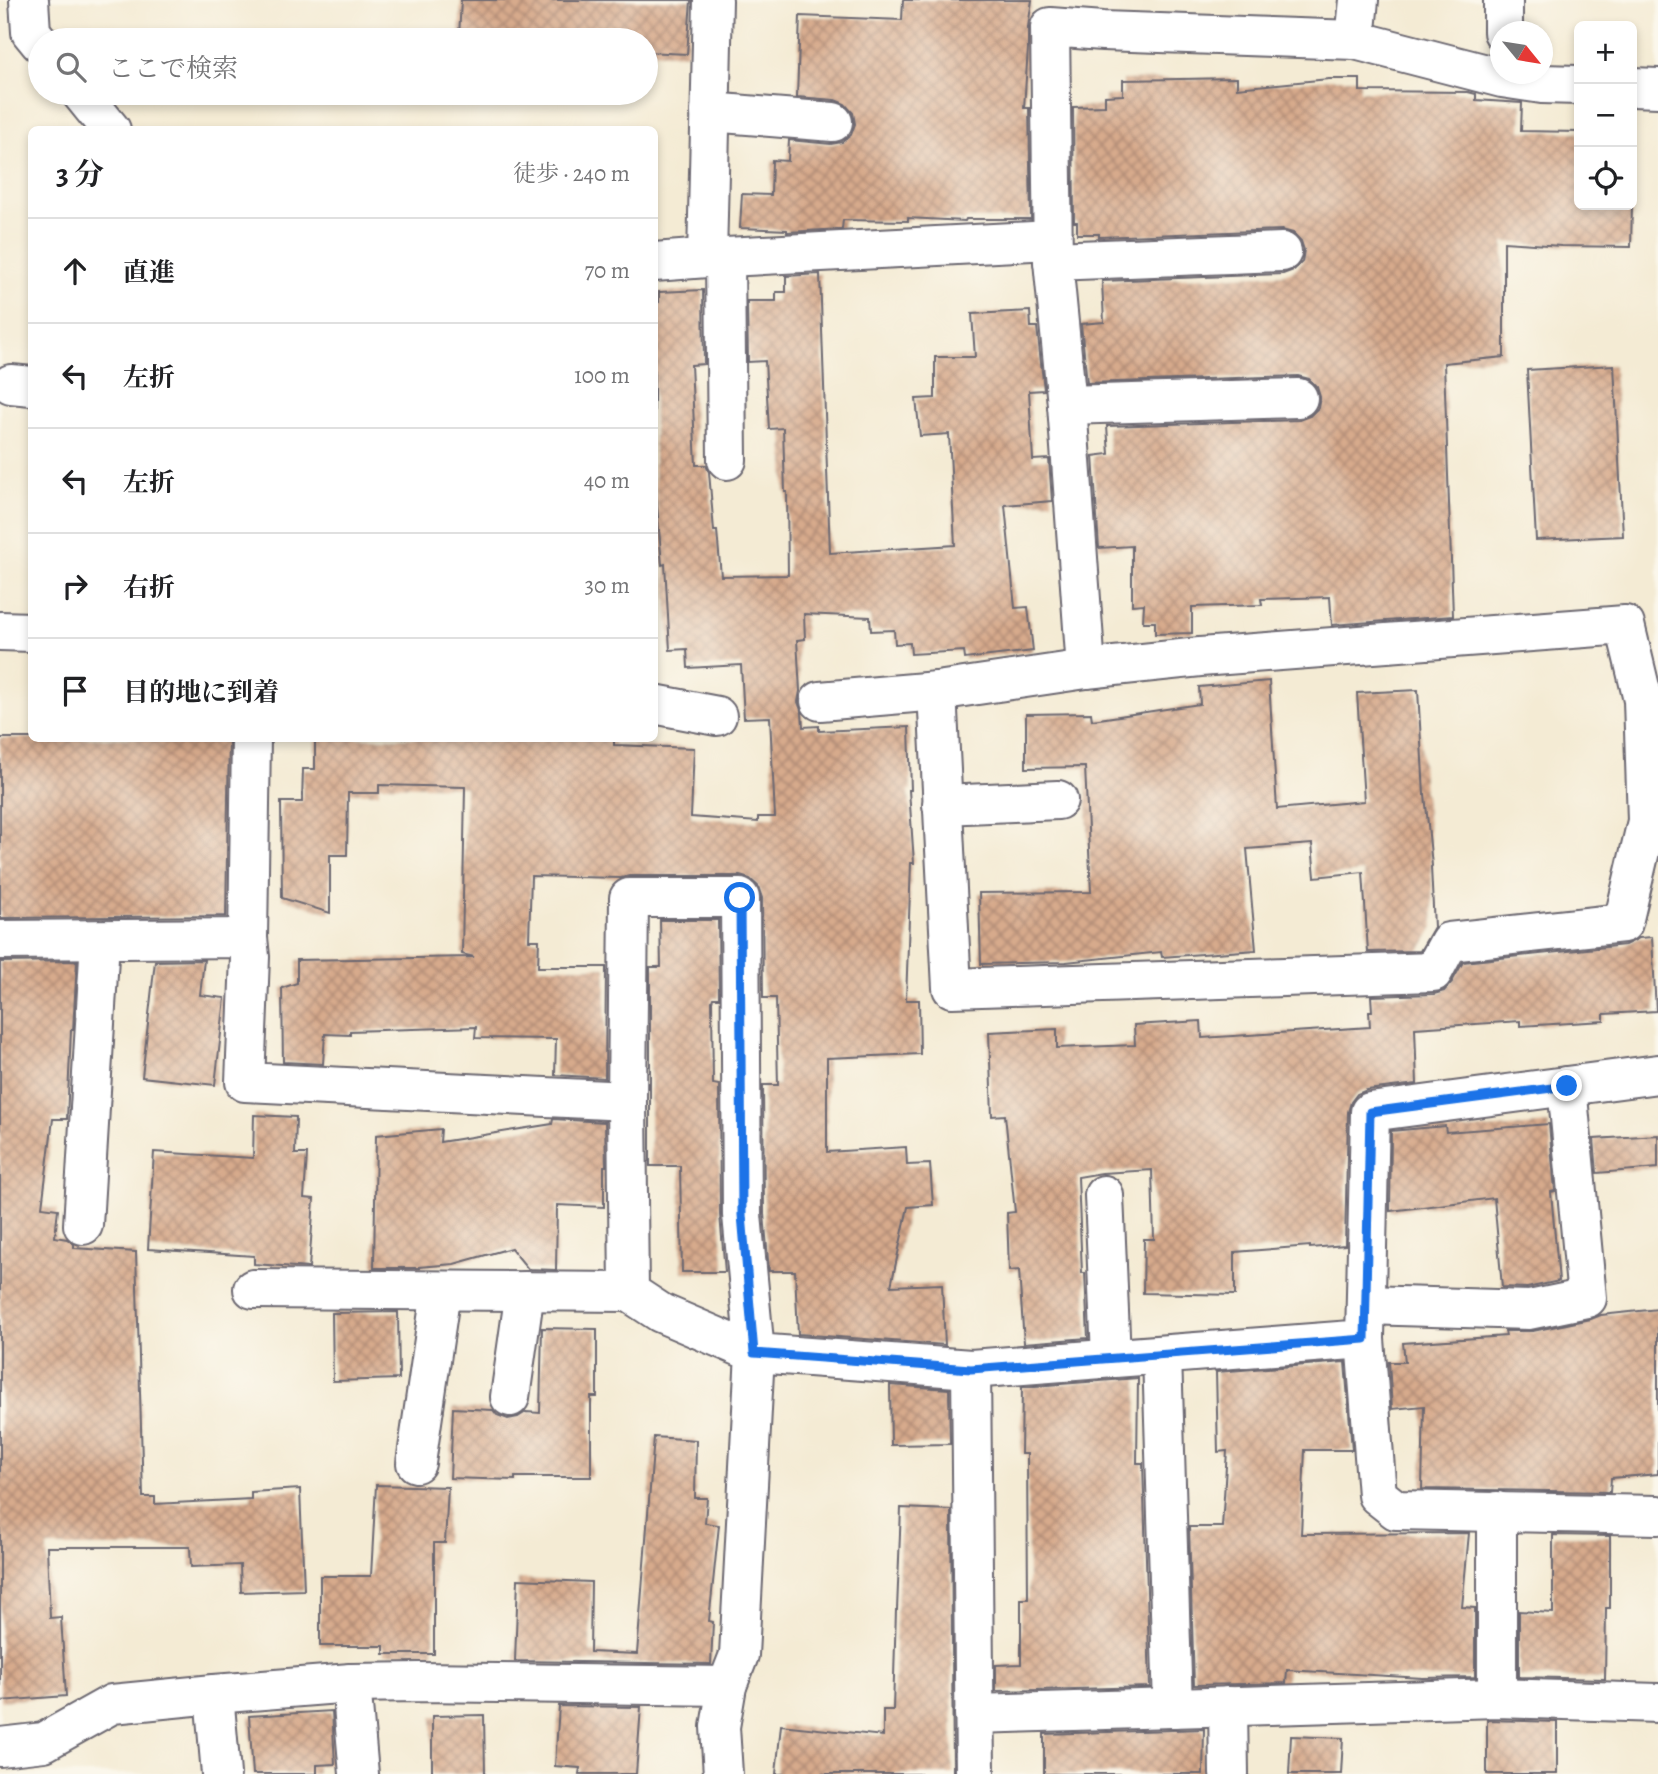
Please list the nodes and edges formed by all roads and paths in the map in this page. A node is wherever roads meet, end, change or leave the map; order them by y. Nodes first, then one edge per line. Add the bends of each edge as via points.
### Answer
1 (29, 0) edge
2 (713, 0) edge
3 (1359, 0) edge
4 (1503, 0) edge
5 (1104, 16) edge
6 (1503, 21) edge
7 (31, 28) edge
8 (1355, 40) junction
9 (1490, 73) edge
10 (1542, 84) edge
11 (1574, 85) edge
12 (1637, 87) edge
13 (1658, 88) edge
14 (91, 105) edge
15 (710, 112) junction
16 (834, 122) dead end
17 (108, 126) edge
18 (1053, 251) junction
19 (1283, 253) dead end
20 (716, 258) junction
21 (658, 262) edge
22 (1298, 398) dead end
23 (1067, 405) junction
24 (727, 460) dead end
25 (0, 631) edge
26 (28, 632) edge
27 (1086, 669) junction
28 (937, 691) junction
29 (1651, 699) edge
30 (820, 701) dead end
31 (658, 705) edge
32 (717, 716) dead end
33 (250, 742) edge
34 (1058, 800) dead end
35 (942, 805) junction
36 (248, 938) junction
37 (0, 940) edge
38 (100, 940) junction
39 (1658, 1074) edge
40 (1567, 1086) junction
41 (627, 1101) junction
42 (1104, 1195) dead end
43 (83, 1225) dead end
44 (253, 1289) dead end
45 (441, 1291) junction
46 (525, 1291) junction
47 (629, 1292) junction
48 (1366, 1322) junction
49 (754, 1353) junction
50 (1162, 1354) junction
51 (1111, 1358) junction
52 (971, 1369) junction
53 (510, 1397) dead end
54 (416, 1462) dead end
55 (1497, 1511) junction
56 (1658, 1515) edge
57 (351, 1683) junction
58 (727, 1686) junction
59 (214, 1694) junction
60 (1497, 1698) junction
61 (1658, 1703) edge
62 (1228, 1706) junction
63 (1173, 1708) junction
64 (974, 1714) junction
65 (0, 1747) edge
66 (221, 1774) edge
67 (359, 1774) edge
68 (723, 1774) edge
69 (975, 1774) edge
70 (1229, 1774) edge

1 - 7 street
2 - 15 street
3 - 8 street
4 - 6 street
5 - 8 street
5 - 18 street via 1050,27
8 - 9 street
10 - 11 street
12 - 13 street
14 - 17 street
15 - 16 street
15 - 20 street
18 - 19 street
18 - 20 street
18 - 23 street
20 - 21 street
20 - 24 street
22 - 23 street
23 - 27 street
25 - 26 street
27 - 28 street
27 - 29 street via 1625,625
28 - 30 street
28 - 35 street
29 - 35 street via 1647,821 1623,923 1448,942 1433,972 952,988
31 - 32 street
33 - 36 street
34 - 35 street
36 - 38 street
36 - 41 street via 246,1082
37 - 38 street
38 - 43 street
39 - 40 street
40 - 48 street via 1370,1112
40 - 48 street via 1587,1298 1529,1310
41 - 47 street
41 - 49 street via 629,898 740,898 742,1215
42 - 51 street
44 - 45 street
45 - 46 street
45 - 54 street
46 - 47 street
46 - 53 street
47 - 49 street via 661,1313
48 - 50 street
48 - 55 street via 1377,1495 1396,1510
49 - 52 street
49 - 58 street via 739,1655
50 - 51 street
50 - 63 street
51 - 52 street
52 - 64 street
55 - 56 street
55 - 60 street
57 - 58 street
57 - 59 street
57 - 67 street
58 - 68 street via 720,1727
59 - 65 street via 112,1704 44,1742
59 - 66 street
60 - 61 street
60 - 62 street
62 - 63 street
62 - 70 street
63 - 64 street
64 - 69 street

